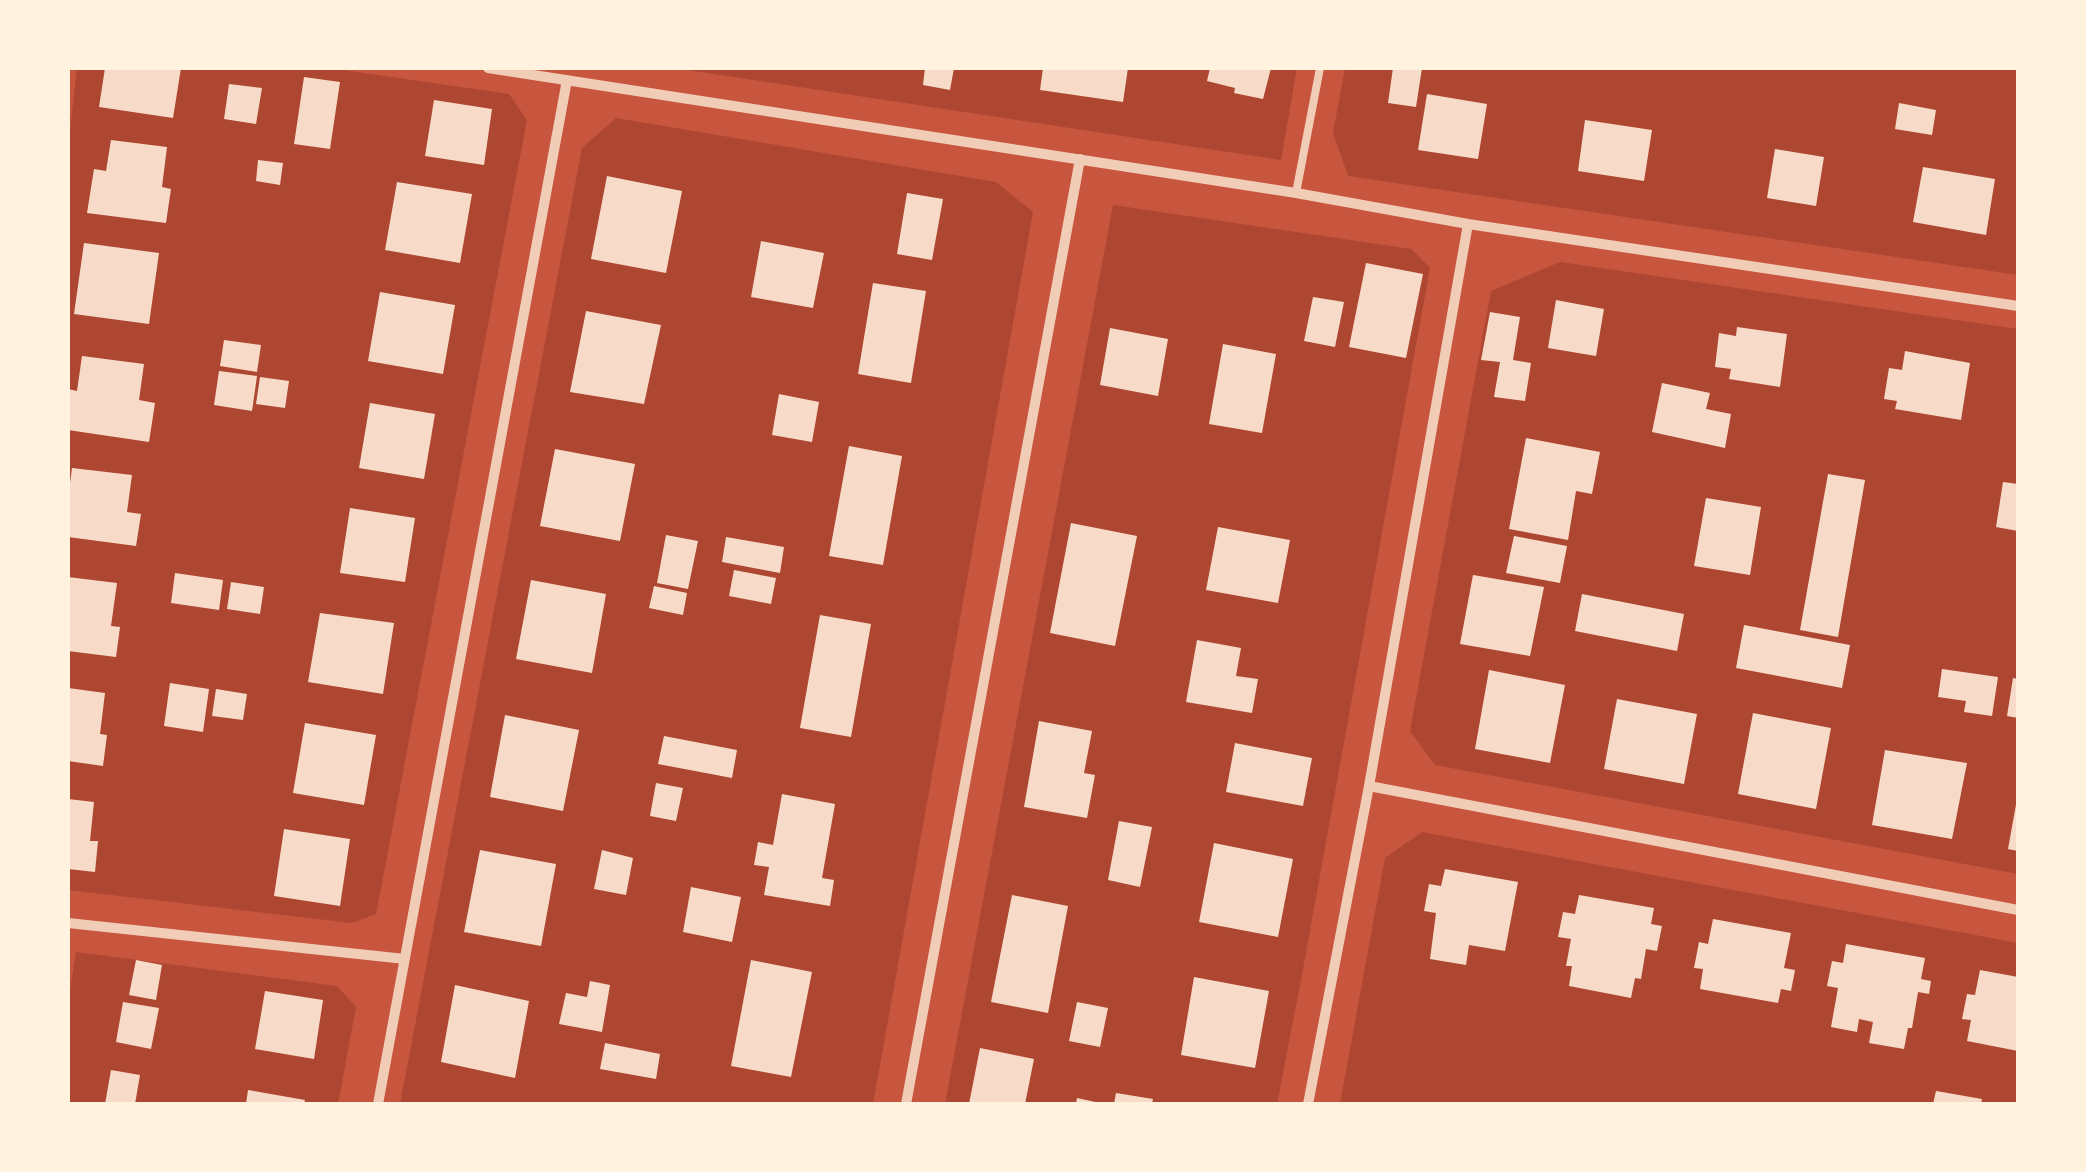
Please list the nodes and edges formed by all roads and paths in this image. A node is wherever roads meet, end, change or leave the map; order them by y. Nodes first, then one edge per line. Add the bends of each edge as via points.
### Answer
1 (488, 68) edge
2 (1320, 68) edge
3 (567, 80) junction
4 (1080, 159) junction
5 (1296, 193) junction
6 (1468, 224) junction
7 (2018, 306) edge
8 (1369, 786) junction
9 (2018, 910) edge
10 (68, 923) edge
11 (405, 959) junction
12 (378, 1104) edge
13 (906, 1104) edge
14 (1308, 1104) edge

1 - 3 street
2 - 5 lane
3 - 4 street
3 - 11 street
4 - 5 street
4 - 13 street
5 - 6 street
6 - 7 street
6 - 8 street
8 - 9 street
8 - 14 street
10 - 11 street
11 - 12 street

